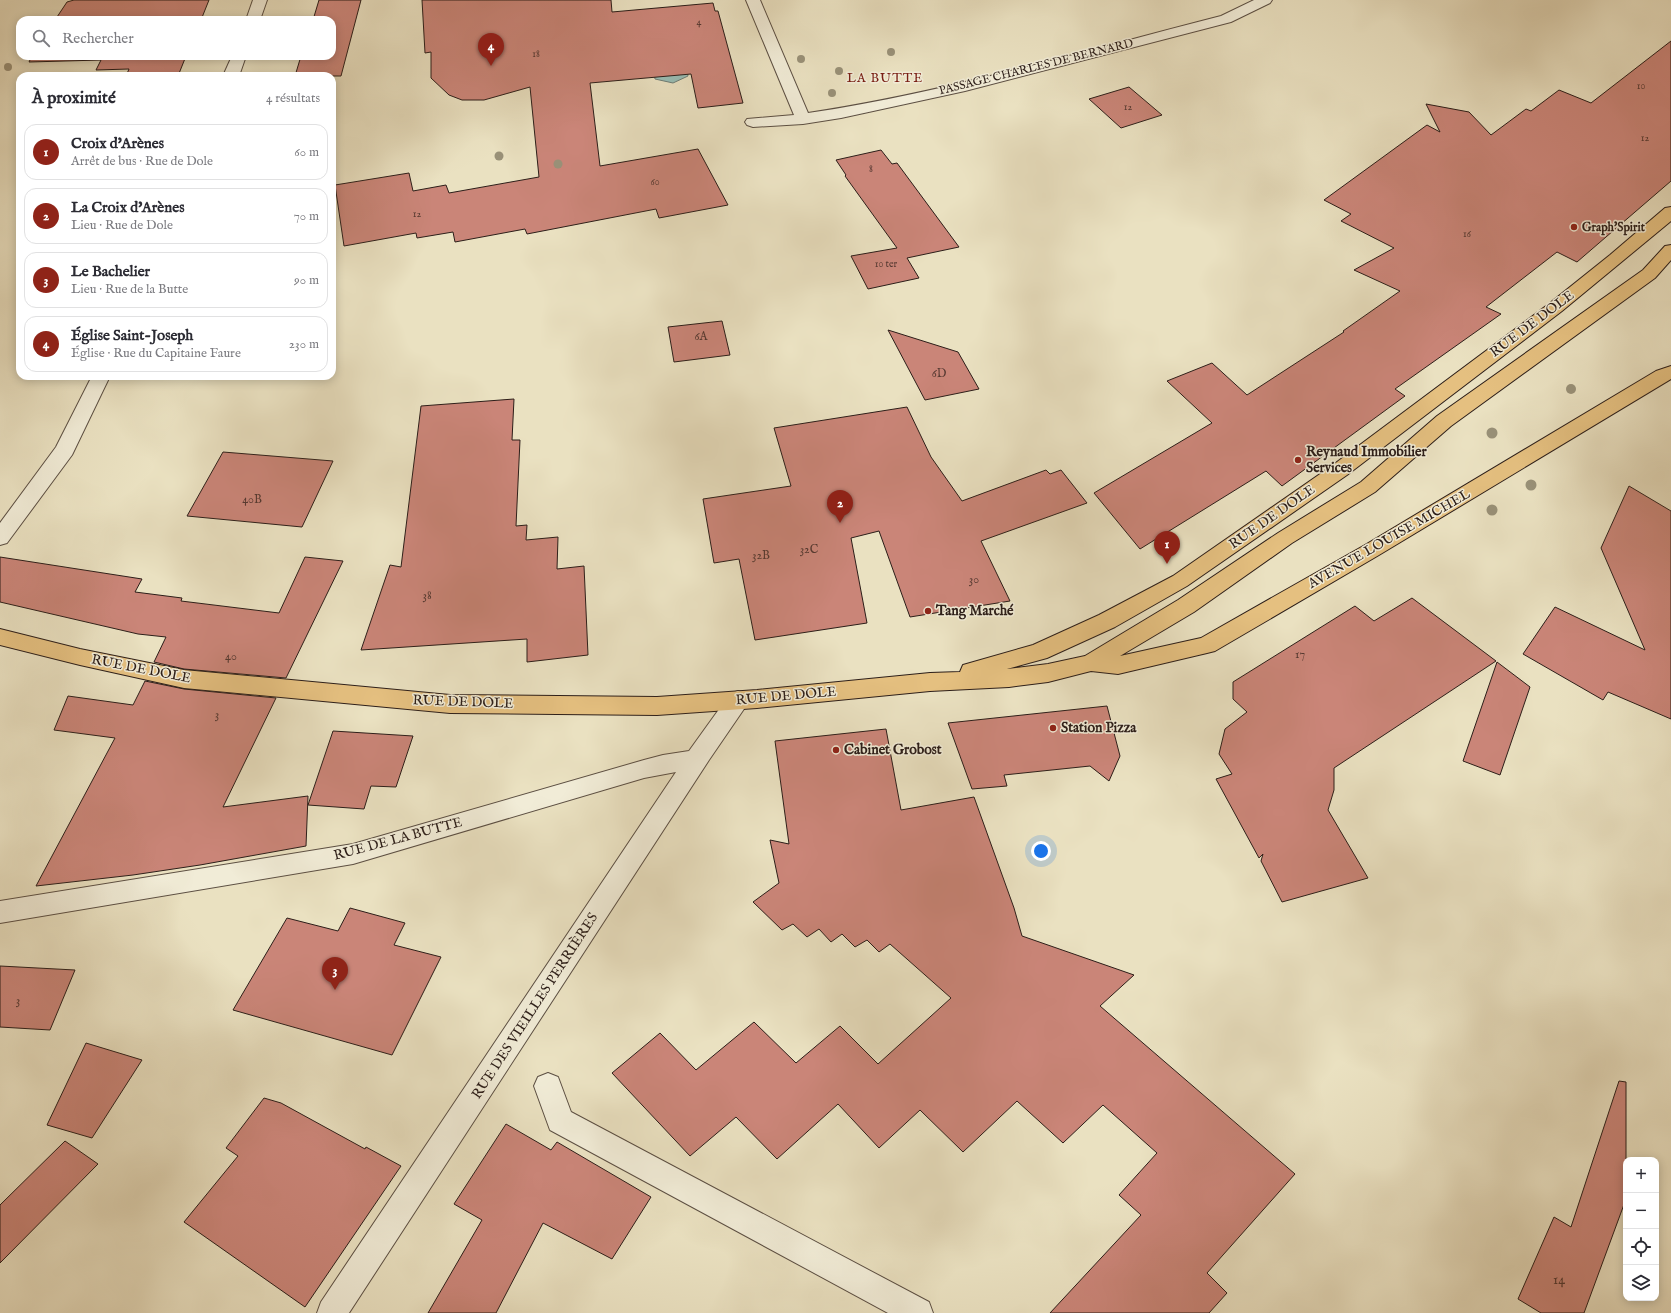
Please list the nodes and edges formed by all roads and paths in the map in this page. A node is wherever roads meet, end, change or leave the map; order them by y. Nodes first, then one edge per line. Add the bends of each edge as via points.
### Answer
1 (260, 0) edge
2 (753, 0) edge
3 (1265, 0) edge
4 (254, 16) edge
5 (237, 60) edge
6 (233, 72) edge
7 (803, 118) junction
8 (753, 122) dead end
9 (1671, 212) edge
10 (1671, 250) edge
11 (1671, 372) edge
12 (99, 380) edge
13 (0, 538) edge
14 (0, 637) edge
15 (1091, 663) junction
16 (930, 682) junction
17 (738, 700) junction
18 (696, 760) junction
19 (0, 912) edge
20 (548, 1086) dead end
21 (332, 1313) edge
22 (918, 1313) edge

1 - 4 street
2 - 7 street
3 - 7 street, PASSAGE CHARLES DE BERNARD via 1226,19 965,86 840,113
5 - 6 street
7 - 8 street, PASSAGE CHARLES DE BERNARD
9 - 16 main road, RUE DE DOLE via 1556,307 1340,470 1180,582 1107,621 1039,652
10 - 15 main road, RUE DE DOLE via 1649,274 1444,421 1368,487 1285,538 1186,606
11 - 15 main road, AVENUE LOUISE MICHEL via 1372,550 1207,644 1118,665
12 - 13 street via 65,450
14 - 17 main road, RUE DE DOLE via 184,679 304,692 450,704 657,706
15 - 16 main road, RUE DE DOLE via 1048,673 1009,678
16 - 17 main road, RUE DE DOLE
17 - 18 street, RUE DES VIEILLES PERRIÈRES
18 - 19 street, RUE DE LA BUTTE via 644,769 353,854
18 - 21 street, RUE DES VIEILLES PERRIÈRES
20 - 22 street via 560,1120

